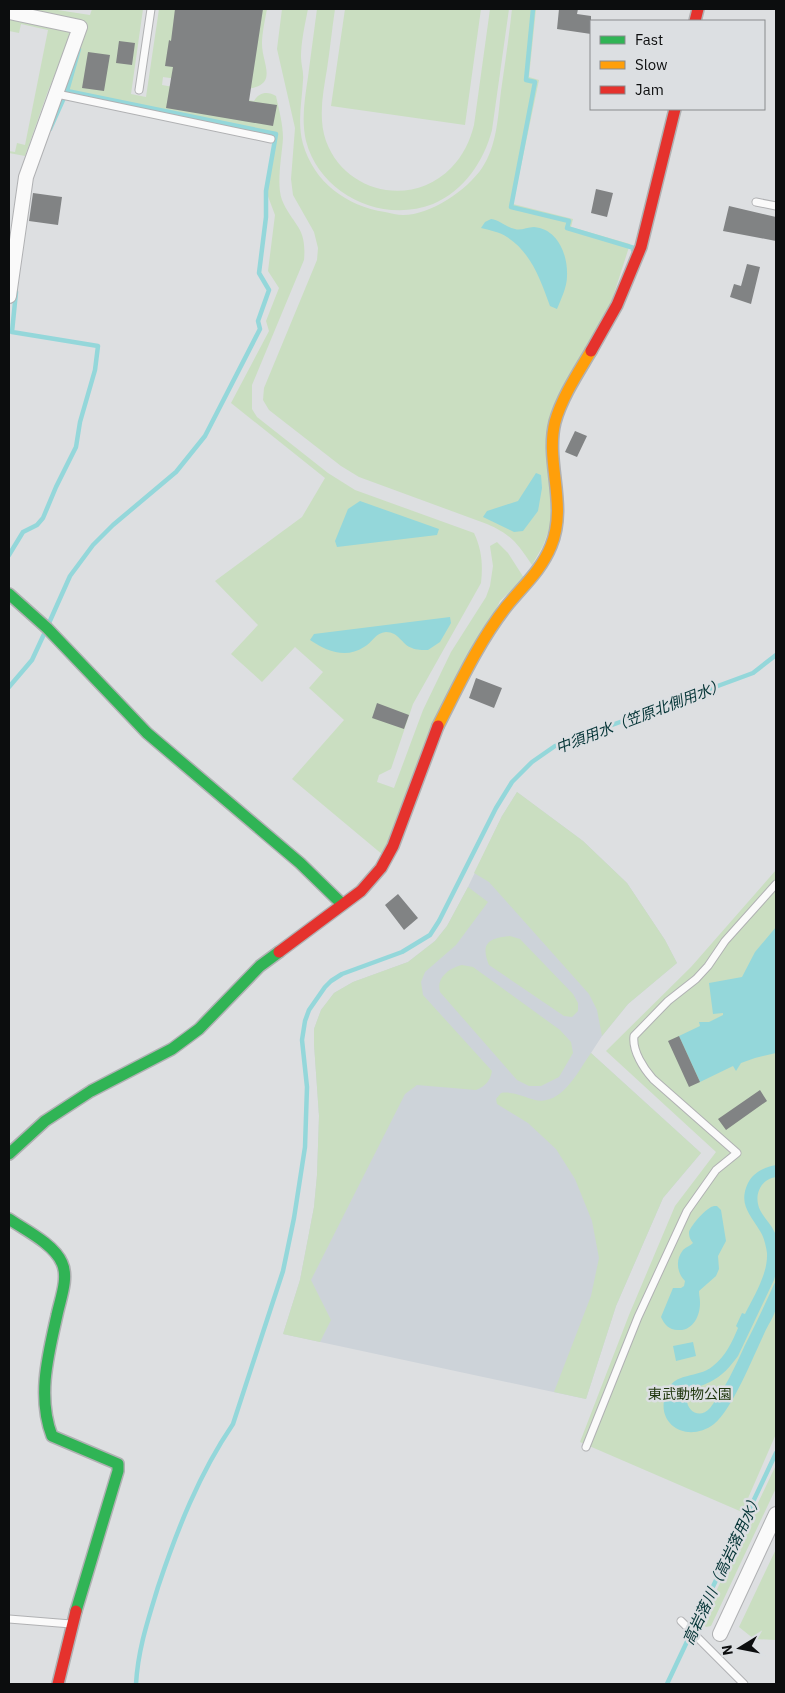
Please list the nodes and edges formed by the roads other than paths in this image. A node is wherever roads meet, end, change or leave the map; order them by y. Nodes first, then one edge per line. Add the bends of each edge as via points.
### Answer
1 (151, 9) edge
2 (9, 12) edge
3 (140, 90) dead end
4 (57, 94) junction
5 (675, 110) edge
6 (271, 140) dead end
7 (756, 202) dead end
8 (776, 206) edge
9 (9, 296) edge
10 (9, 594) edge
11 (776, 884) edge
12 (342, 904) junction
13 (9, 1154) edge
14 (9, 1219) edge
15 (586, 1447) dead end
16 (776, 1514) edge
17 (9, 1619) edge
18 (681, 1621) dead end
19 (72, 1624) junction
20 (720, 1634) dead end
21 (58, 1684) edge
22 (744, 1684) edge

1 - 3 lane
2 - 4 street via 80,27
4 - 6 lane
4 - 9 street via 26,177
5 - 12 street via 641,247 617,305 564,399 556,423 553,455 558,503 552,545 535,574 506,606 475,652 438,726 393,846 381,868 361,891
7 - 8 lane
10 - 12 street via 47,628 147,733
11 - 15 lane via 696,979 668,1001 634,1036 633,1043 645,1070 737,1153 716,1170 687,1211 638,1317
12 - 13 street via 260,966 199,1029 172,1049 91,1091 45,1121
14 - 19 street via 51,1249 63,1267 63,1288 46,1378 47,1429 52,1436 118,1464
16 - 20 street
17 - 19 lane
18 - 22 lane
19 - 21 street

